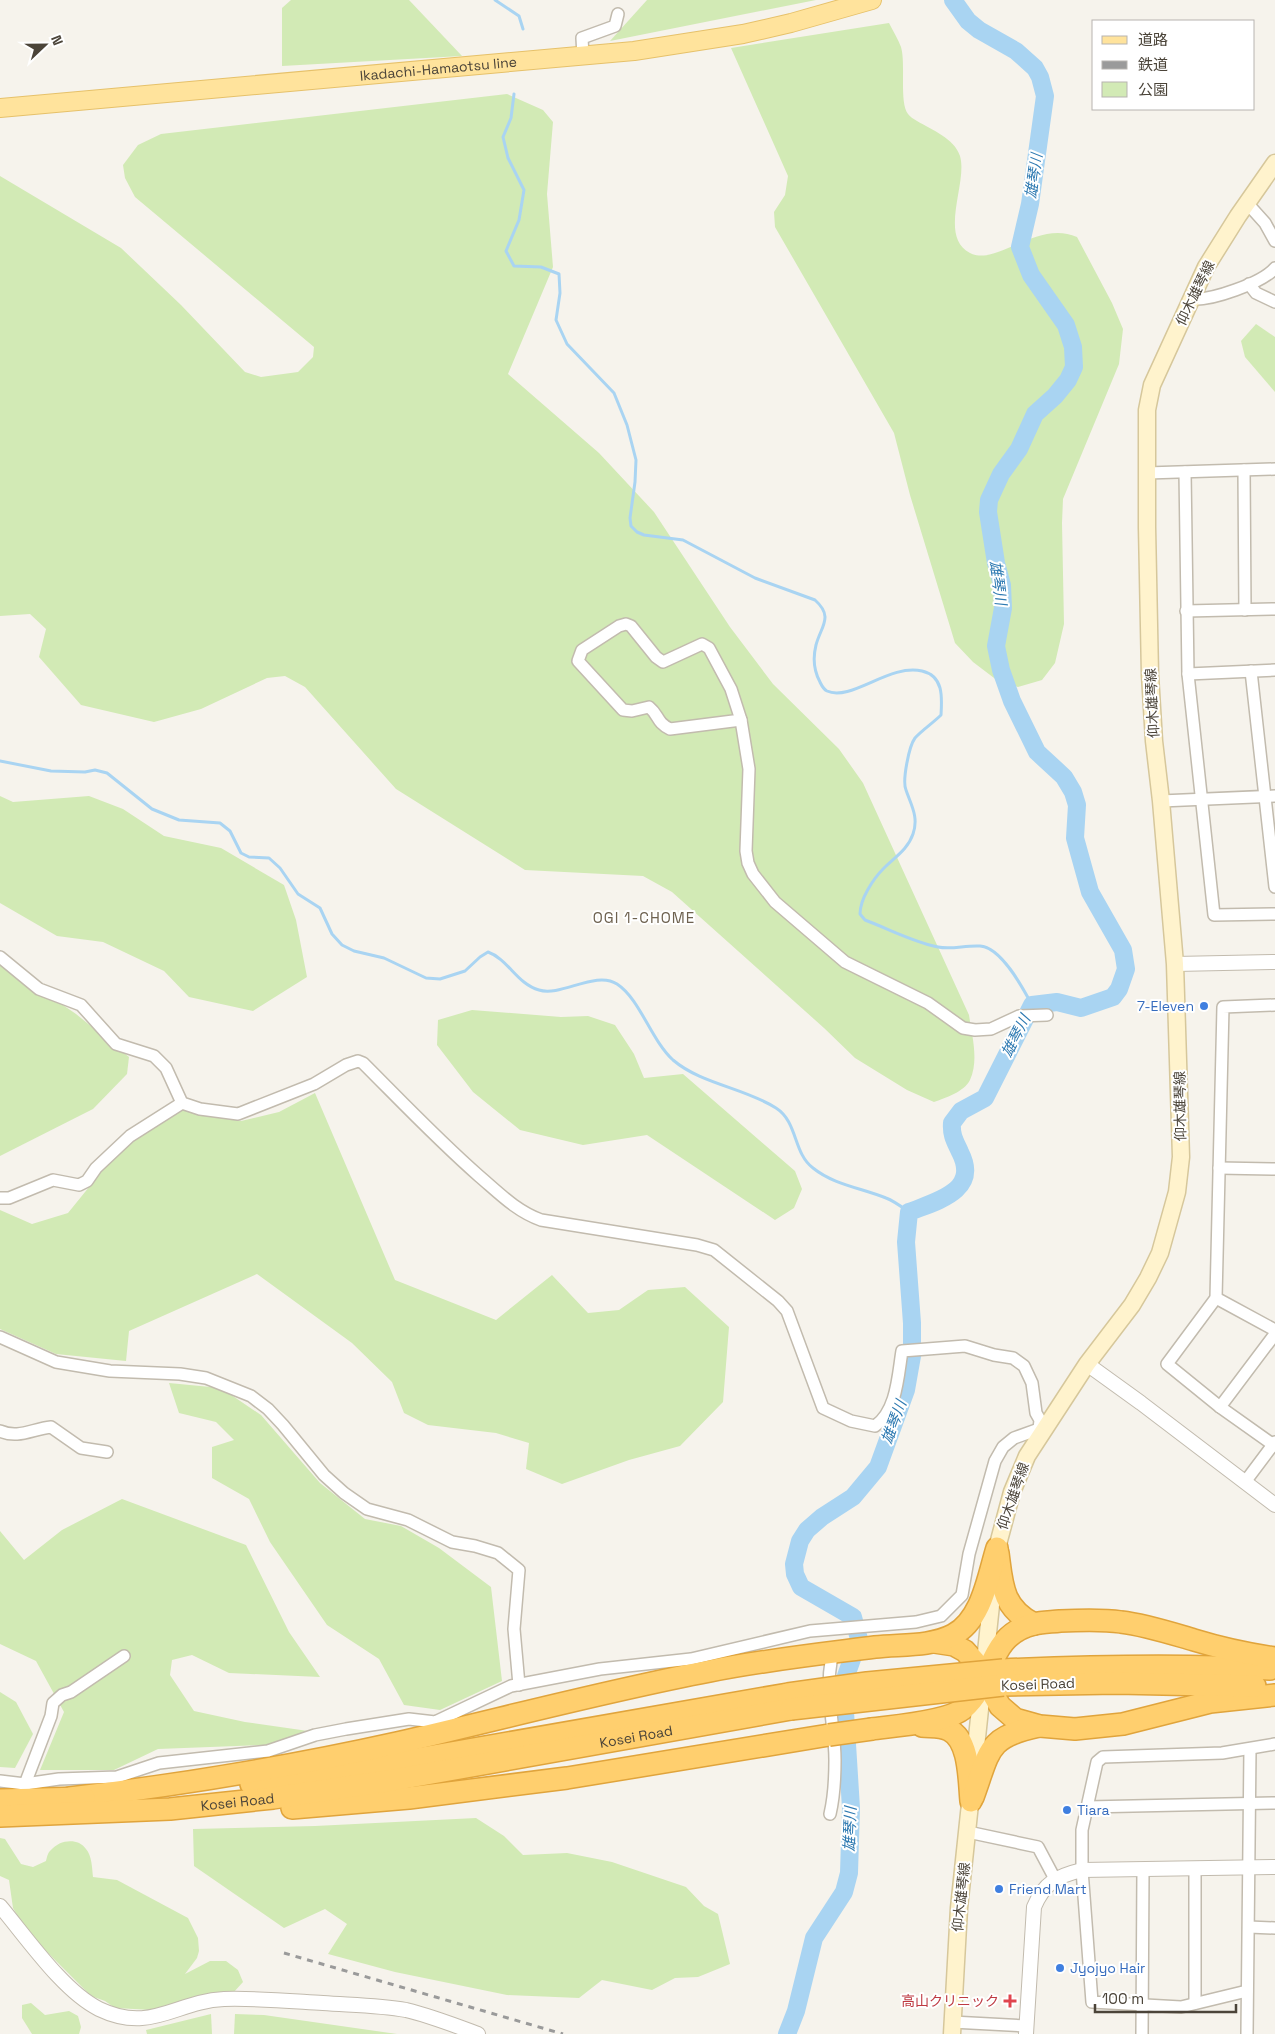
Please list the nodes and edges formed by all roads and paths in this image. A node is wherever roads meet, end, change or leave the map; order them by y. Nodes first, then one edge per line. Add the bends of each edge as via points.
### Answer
1 (872, 0) edge
2 (618, 14) dead end
3 (584, 56) junction
4 (0, 108) edge
5 (1275, 163) edge
6 (1247, 203) junction
7 (1275, 241) edge
8 (1275, 268) edge
9 (1249, 284) junction
10 (1191, 299) junction
11 (1275, 302) edge
12 (1275, 469) edge
13 (1244, 470) junction
14 (1185, 472) junction
15 (1147, 473) junction
16 (1275, 609) edge
17 (1245, 610) junction
18 (1186, 611) junction
19 (1275, 670) edge
20 (1251, 671) junction
21 (1188, 674) junction
22 (740, 720) junction
23 (1270, 796) edge
24 (1201, 799) junction
25 (1161, 801) junction
26 (1275, 887) edge
27 (1275, 914) edge
28 (0, 957) edge
29 (1275, 962) edge
30 (1175, 964) junction
31 (1275, 1005) edge
32 (1047, 1015) dead end
33 (182, 1103) junction
34 (1219, 1168) junction
35 (1275, 1169) edge
36 (0, 1198) edge
37 (1216, 1298) junction
38 (1275, 1330) edge
39 (1275, 1334) edge
40 (0, 1338) edge
41 (1087, 1364) junction
42 (1220, 1407) junction
43 (1041, 1430) junction
44 (0, 1431) edge
45 (1274, 1444) edge
46 (106, 1452) dead end
47 (1245, 1482) junction
48 (1275, 1505) edge
49 (997, 1548) junction
50 (1034, 1624) junction
51 (836, 1628) junction
52 (934, 1642) junction
53 (832, 1653) junction
54 (124, 1656) dead end
55 (1275, 1658) edge
56 (1275, 1669) edge
57 (997, 1678) junction
58 (518, 1685) junction
59 (1275, 1687) edge
60 (1275, 1695) edge
61 (790, 1701) junction
62 (912, 1724) junction
63 (1040, 1726) junction
64 (1275, 1744) edge
65 (1250, 1749) junction
66 (0, 1781) edge
67 (25, 1784) junction
68 (70, 1798) junction
69 (0, 1800) edge
70 (971, 1801) junction
71 (1250, 1803) junction
72 (1275, 1803) edge
73 (1087, 1807) junction
74 (104, 1813) junction
75 (830, 1814) dead end
76 (0, 1816) edge
77 (968, 1832) junction
78 (1275, 1867) edge
79 (1249, 1868) junction
80 (1195, 1869) junction
81 (1082, 1870) junction
82 (1143, 1870) junction
83 (1055, 1879) junction
84 (0, 1906) edge
85 (1249, 1927) junction
86 (1275, 1928) edge
87 (1247, 1991) junction
88 (1195, 2003) junction
89 (1142, 2004) junction
90 (952, 2028) edge
91 (1026, 2030) edge
92 (478, 2034) edge
93 (1142, 2034) edge
94 (1247, 2034) edge

1 - 3 main road, Ikadachi-Hamaotsu line via 743,34
2 - 3 street via 615,26 582,38
3 - 4 main road, Ikadachi-Hamaotsu line
5 - 6 main road, 仰木雄琴線
6 - 7 street via 1265,223
6 - 10 main road, 仰木雄琴線 via 1206,267
8 - 9 street
9 - 10 street via 1202,300
9 - 11 street via 1256,293
10 - 15 main road, 仰木雄琴線 via 1152,385 1147,410
12 - 13 street
13 - 14 street
13 - 17 street
14 - 15 street
14 - 18 street
15 - 25 main road, 仰木雄琴線 via 1150,675
16 - 17 street
17 - 18 street
18 - 21 street
19 - 20 street
20 - 21 street
20 - 23 street
21 - 24 street
22 - 22 street via 731,690 708,648 702,644 663,662 626,624 580,654 578,660 623,710 649,707 662,725 670,729
22 - 32 street via 749,769 748,863 776,902 845,962 928,1003 963,1028 990,1029 1020,1016
23 - 24 street
23 - 26 street
24 - 25 street
24 - 27 street via 1214,915
25 - 30 main road, 仰木雄琴線
28 - 33 street via 39,989 81,1005 116,1044 154,1056 166,1068
29 - 30 street
30 - 41 main road, 仰木雄琴線 via 1181,1157 1176,1200 1160,1253 1148,1278 1132,1305
31 - 34 street via 1223,1007
33 - 36 street via 130,1136 87,1181 79,1185 53,1180 9,1198
33 - 43 street via 238,1114 314,1084 358,1061 459,1159 527,1215 714,1250 772,1295 787,1311 823,1408 842,1418 875,1426 883,1421 890,1406 898,1383 902,1351 966,1346 994,1356 1013,1358 1024,1366 1032,1383
34 - 35 street
34 - 37 street
37 - 38 street
37 - 42 street via 1167,1364
39 - 42 street
40 - 58 street via 56,1362 83,1368 180,1374 206,1378 231,1387 268,1409 324,1475 367,1509 408,1520 452,1542 498,1553 519,1570 514,1629
41 - 43 main road, 仰木雄琴線
41 - 47 street
42 - 45 street
43 - 49 main road, 仰木雄琴線 via 1012,1492
43 - 51 street via 1014,1438 1003,1447 995,1461 962,1595 941,1616 916,1622
44 - 46 street via 21,1435 51,1427 81,1448
45 - 47 street
47 - 48 street
49 - 50 highway via 1008,1602
49 - 52 highway via 972,1620 952,1636
49 - 57 main road, 仰木雄琴線
50 - 55 highway via 1074,1620 1119,1621
50 - 57 highway via 1016,1632 998,1647
51 - 53 street
51 - 58 street via 810,1631 691,1659 600,1669
52 - 53 highway
52 - 57 highway via 954,1645
53 - 68 highway via 712,1670 394,1744 131,1791
53 - 75 street via 828,1679 835,1759
54 - 67 street via 53,1703
56 - 57 highway, Kosei Road via 1080,1667
57 - 59 highway, Kosei Road
57 - 61 highway, Kosei Road, bridge via 866,1683
57 - 62 highway via 959,1712
57 - 63 highway via 996,1702 1015,1719
57 - 70 main road, 仰木雄琴線
58 - 67 street via 435,1722 409,1719 315,1736 268,1751 159,1763 117,1777
60 - 63 highway via 1210,1702 1114,1725 1075,1729
61 - 68 highway, Kosei Road via 337,1773 168,1794
61 - 74 highway, Kosei Road via 387,1781 273,1798
62 - 70 highway via 944,1728 958,1736 963,1746
62 - 74 highway, bridge via 566,1778 408,1798 250,1812
63 - 70 highway via 1002,1737 987,1760
64 - 65 street
65 - 71 street
65 - 73 street via 1103,1757 1097,1762
66 - 67 street
68 - 69 highway, Kosei Road
70 - 77 main road, 仰木雄琴線
71 - 72 street
71 - 73 street
71 - 79 street
73 - 81 street via 1082,1830
74 - 76 highway, Kosei Road
77 - 83 street via 1038,1847
77 - 90 main road, 仰木雄琴線
78 - 79 street
79 - 80 street
79 - 85 street
80 - 82 street
80 - 88 street
81 - 82 street
81 - 83 street
81 - 89 street via 1092,2002
82 - 89 street
83 - 91 street via 1040,1894 1034,1907
84 - 92 street via 75,1994 100,2010 126,2019 147,2020 202,2002 240,1999 405,2010
85 - 86 street
85 - 87 street
87 - 88 street
87 - 94 street
88 - 89 street via 1181,2007
89 - 93 street
90 - 91 street

